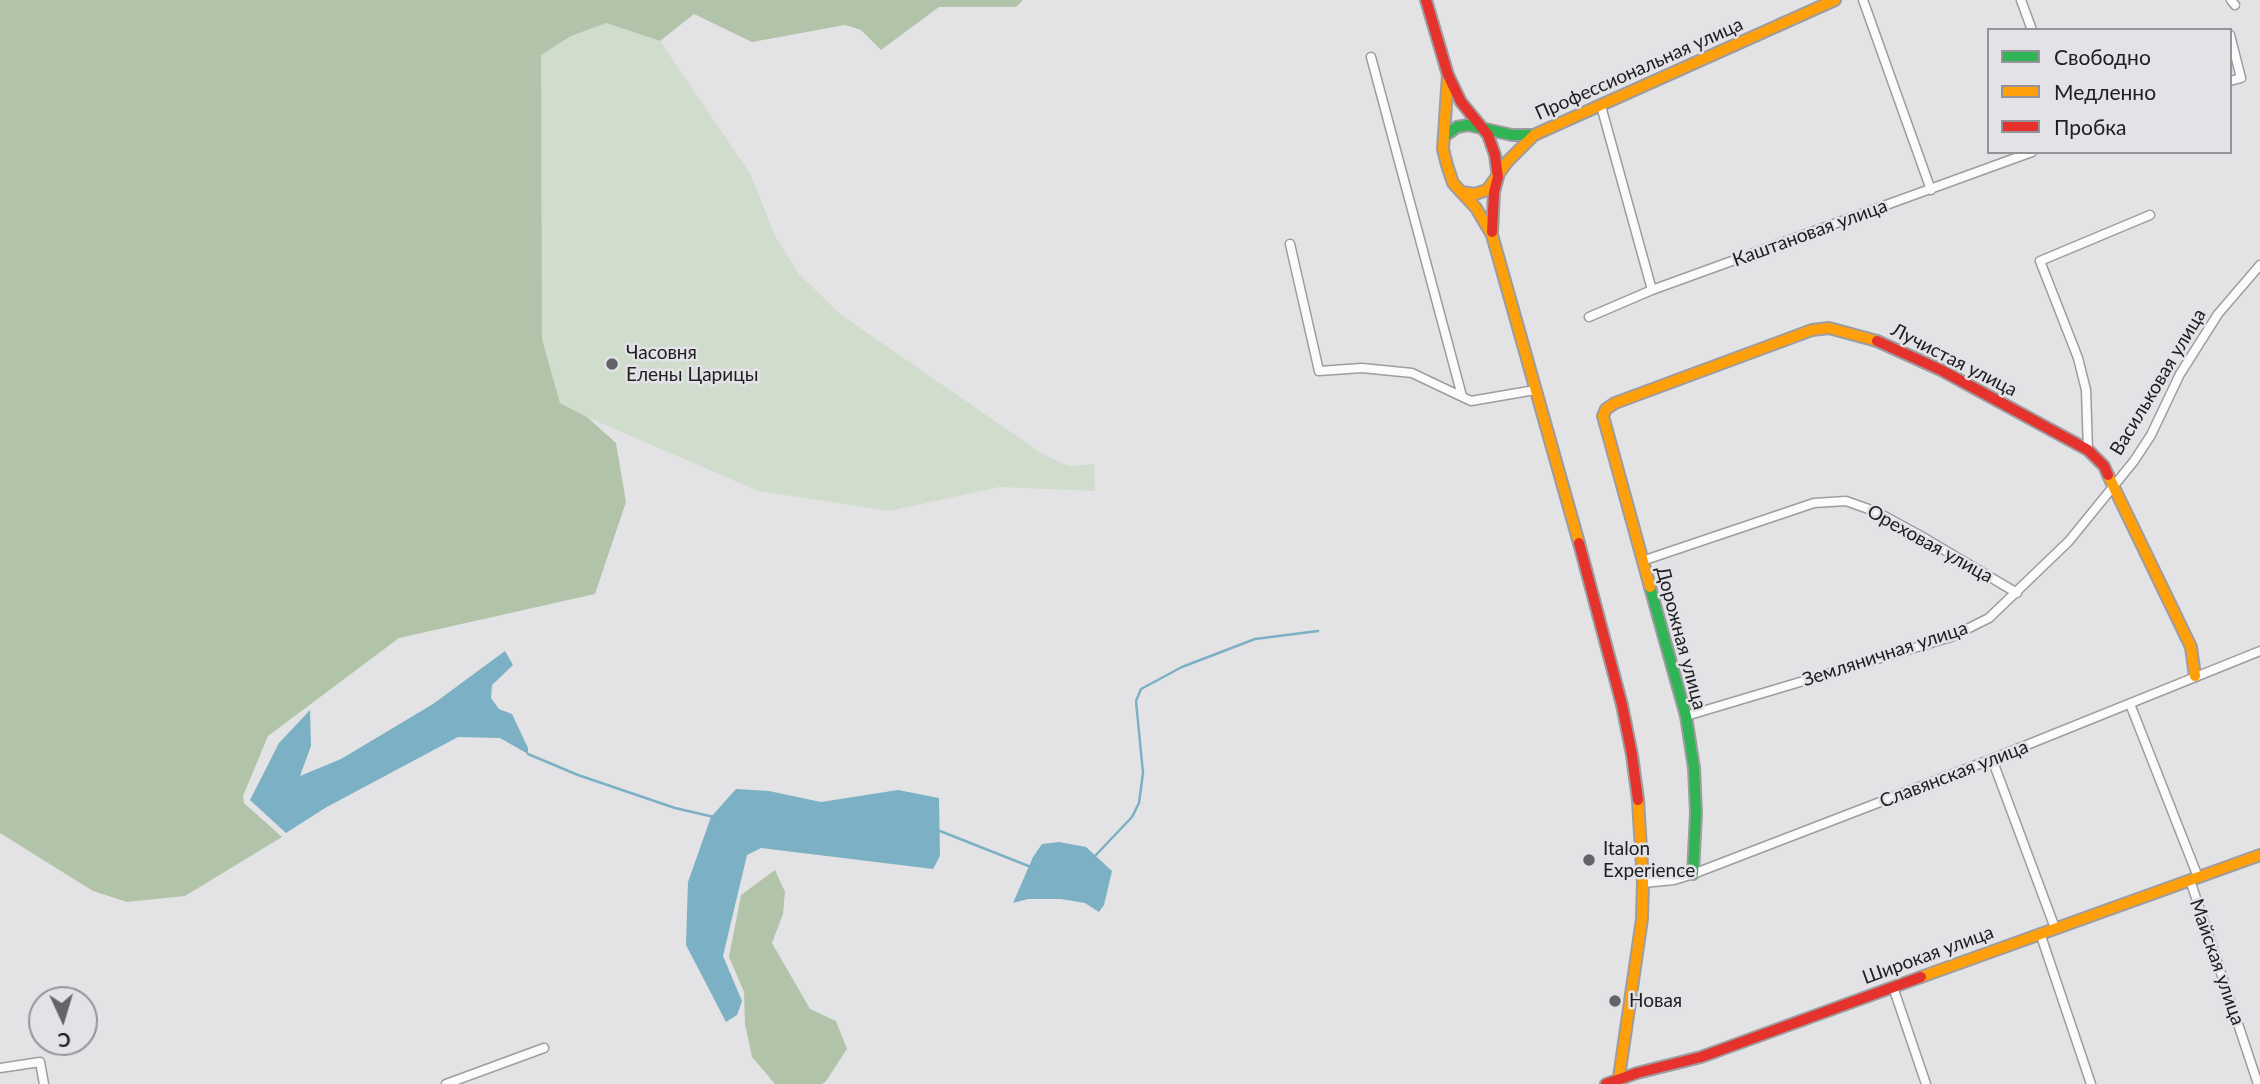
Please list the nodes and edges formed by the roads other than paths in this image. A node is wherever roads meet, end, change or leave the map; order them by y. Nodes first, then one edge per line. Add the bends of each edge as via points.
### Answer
1 (1426, 0) edge
2 (1835, 0) edge
3 (1863, 0) edge
4 (2021, 0) edge
5 (2031, 28) edge
6 (2232, 44) edge
7 (1371, 57) dead end
8 (1448, 75) junction
9 (2232, 80) edge
10 (1601, 106) junction
11 (1480, 126) junction
12 (1446, 135) junction
13 (1534, 135) junction
14 (2027, 154) edge
15 (1498, 177) junction
16 (1931, 190) junction
17 (1461, 192) junction
18 (2150, 215) dead end
19 (1492, 235) junction
20 (1290, 244) dead end
21 (2260, 265) edge
22 (1652, 290) junction
23 (1588, 317) dead end
24 (1535, 390) junction
25 (1461, 396) junction
26 (1604, 416) joint
27 (2088, 450) junction
28 (2113, 485) junction
29 (1642, 561) junction
30 (2017, 593) junction
31 (2260, 651) edge
32 (2195, 676) junction
33 (2130, 704) junction
34 (1686, 716) junction
35 (1992, 759) junction
36 (2260, 855) edge
37 (1693, 874) junction
38 (2194, 878) junction
39 (1643, 883) junction
40 (2055, 928) junction
41 (2040, 933) junction
42 (1893, 987) junction
43 (544, 1048) dead end
44 (0, 1068) edge
45 (1619, 1081) edge
46 (44, 1084) edge
47 (446, 1084) edge
48 (1606, 1084) edge
49 (1926, 1084) edge
50 (2091, 1084) edge
51 (2259, 1084) edge

1 - 8 street
2 - 10 street, Профессиональная улица
3 - 16 street
4 - 5 street
6 - 9 street via 2241,78
7 - 25 street
8 - 11 street
8 - 12 street
10 - 13 street, Профессиональная улица
10 - 22 street
11 - 12 street via 1457,127
11 - 13 street via 1512,135
11 - 15 street via 1490,141
12 - 17 street via 1447,165
13 - 15 street
14 - 16 street, Каштановая улица
15 - 17 street via 1484,192
15 - 19 street
16 - 22 street, Каштановая улица
17 - 19 street
18 - 27 street via 2040,261 2078,358 2086,390
19 - 24 street
20 - 25 street via 1319,372 1362,368 1412,373
21 - 28 street, Васильковая улица via 2218,314 2180,373 2151,435
22 - 23 street, Каштановая улица
24 - 25 street via 1471,401
24 - 39 street via 1622,705 1637,793
26 - 27 street, Лучистая улица via 1615,403 1812,330 1829,328 1886,343
26 - 29 street, Дорожная улица
27 - 28 street, Лучистая улица via 2104,466
28 - 30 street, Земляничная улица via 2069,541
28 - 32 street, Васильковая улица via 2191,647
29 - 30 street, Ореховая улица via 1814,503 1846,501 1877,512
29 - 34 street, Дорожная улица
30 - 34 street, Земляничная улица via 1989,618 1951,636
31 - 32 street, Славянская улица
32 - 33 street, Славянская улица
33 - 35 street, Славянская улица
33 - 38 street, Майская улица
34 - 37 street, Дорожная улица via 1696,813
35 - 37 street, Славянская улица
35 - 40 street
36 - 38 street, Широкая улица
37 - 39 street, Славянская улица
38 - 40 street, Широкая улица
38 - 51 street, Майская улица
39 - 45 street via 1637,965
40 - 41 street, Широкая улица
41 - 42 street, Широкая улица
41 - 50 street
42 - 45 street, Широкая улица via 1701,1057
42 - 49 street
43 - 47 street
44 - 46 street via 40,1062
45 - 48 street, Широкая улица

